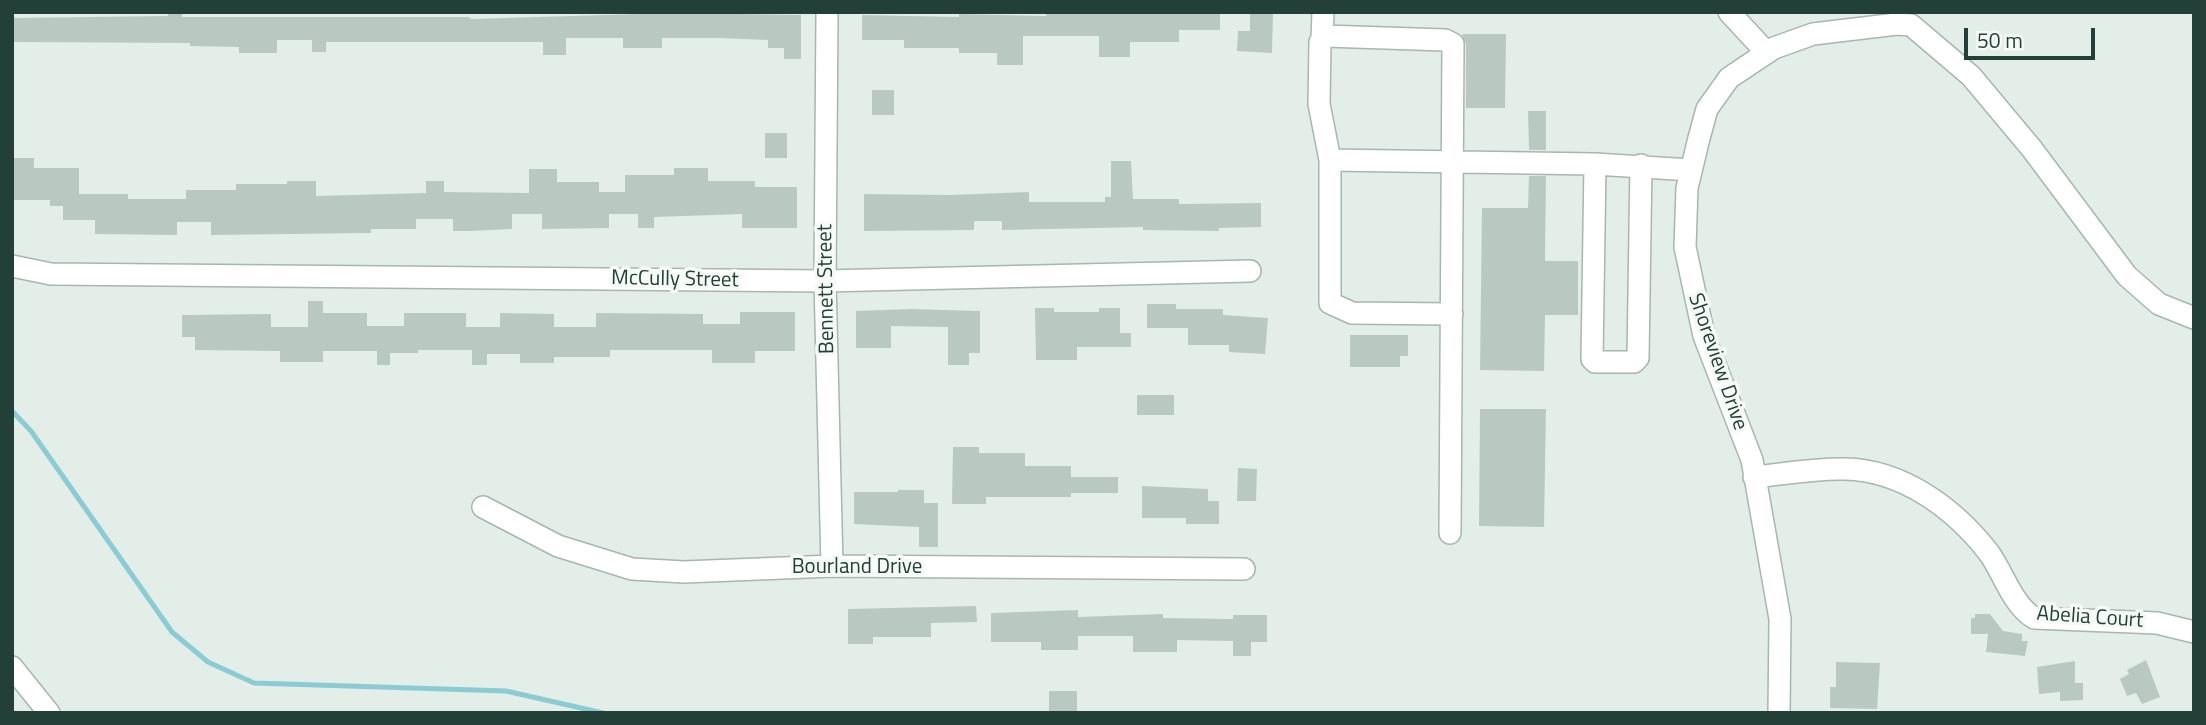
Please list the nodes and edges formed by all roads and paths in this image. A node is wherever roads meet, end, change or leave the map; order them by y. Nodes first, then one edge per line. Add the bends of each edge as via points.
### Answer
1 (827, 12) edge
2 (1323, 12) edge
3 (1729, 12) edge
4 (1918, 19) edge
5 (1322, 38) junction
6 (1766, 52) junction
7 (1330, 160) junction
8 (1454, 161) junction
9 (1595, 164) junction
10 (1641, 165) junction
11 (1691, 170) junction
12 (12, 266) edge
13 (1250, 271) dead end
14 (825, 281) junction
15 (1452, 314) junction
16 (2194, 317) edge
17 (1754, 477) junction
18 (482, 507) dead end
19 (1450, 533) dead end
20 (832, 566) junction
21 (1244, 569) dead end
22 (2194, 632) edge
23 (12, 667) edge
24 (49, 713) edge
25 (1779, 713) edge

1 - 14 street, Bennett Street
2 - 5 street
3 - 6 street
4 - 6 street, Shoreview Drive via 1813,34
4 - 16 street, Shoreview Drive via 2032,149 2127,276 2159,304
5 - 7 street via 1319,104
5 - 8 street via 1451,41
6 - 11 street, Shoreview Drive via 1729,79 1707,110
7 - 8 street
7 - 15 street via 1331,303 1352,313
8 - 9 street
8 - 15 street
9 - 10 street
9 - 10 street via 1595,362 1633,362 1638,358
10 - 11 street
11 - 17 street, Shoreview Drive via 1685,247 1690,283 1704,337 1752,460
12 - 14 street, McCully Street via 51,274 100,275
13 - 14 street, McCully Street
14 - 20 street, Bennett Street
15 - 19 street
17 - 22 street, Abelia Court via 1846,468 1899,481 1939,502 1967,525 2023,611 2034,618 2157,623
17 - 25 street, Shoreview Drive via 1780,619
18 - 20 street, Bourland Drive via 558,546 632,569 684,572
20 - 21 street, Bourland Drive
23 - 24 street

